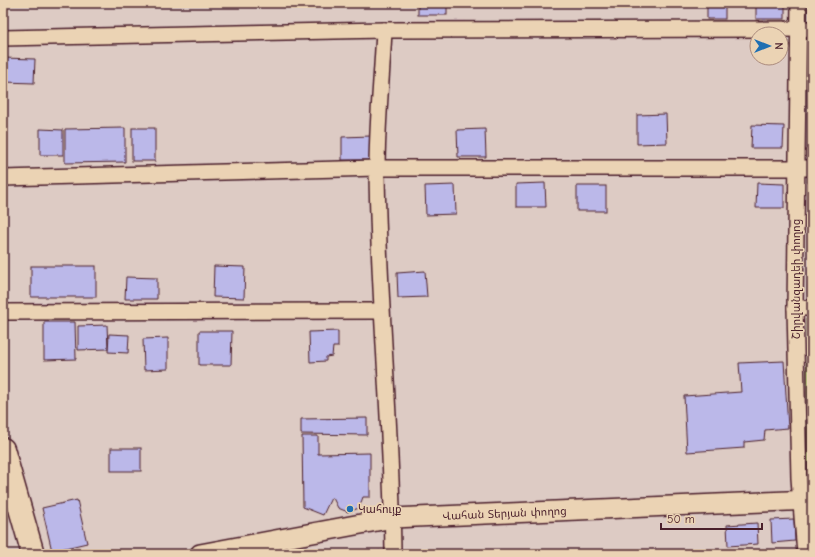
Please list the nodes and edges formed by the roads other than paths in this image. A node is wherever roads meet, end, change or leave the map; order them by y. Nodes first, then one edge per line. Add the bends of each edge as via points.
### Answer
1 (799, 3) edge
2 (805, 29) edge
3 (384, 30) junction
4 (3, 38) edge
5 (377, 168) junction
6 (797, 168) junction
7 (812, 168) edge
8 (3, 178) edge
9 (795, 308) junction
10 (812, 308) edge
11 (381, 311) junction
12 (3, 312) edge
13 (3, 449) edge
14 (807, 500) edge
15 (393, 518) junction
16 (33, 554) edge
17 (200, 554) edge
18 (394, 554) edge
19 (805, 554) edge

1 - 2 street, Շիրվանզադեի փողոց
2 - 3 street
2 - 6 street, Շիրվանզադեի փողոց
3 - 4 street
3 - 5 street
5 - 6 street
5 - 8 street
5 - 11 street
6 - 7 street
6 - 9 street, Շիրվանզադեի փողոց
9 - 10 street
9 - 14 street, Շիրվանզադեի փողոց via 799,478
11 - 12 street
11 - 15 street
13 - 16 main road
14 - 15 street, Վահան Տերյան փողոց
14 - 19 street, Շիրվանզադեի փողոց
15 - 17 street, Վահան Տերյան փողոց
15 - 18 street

